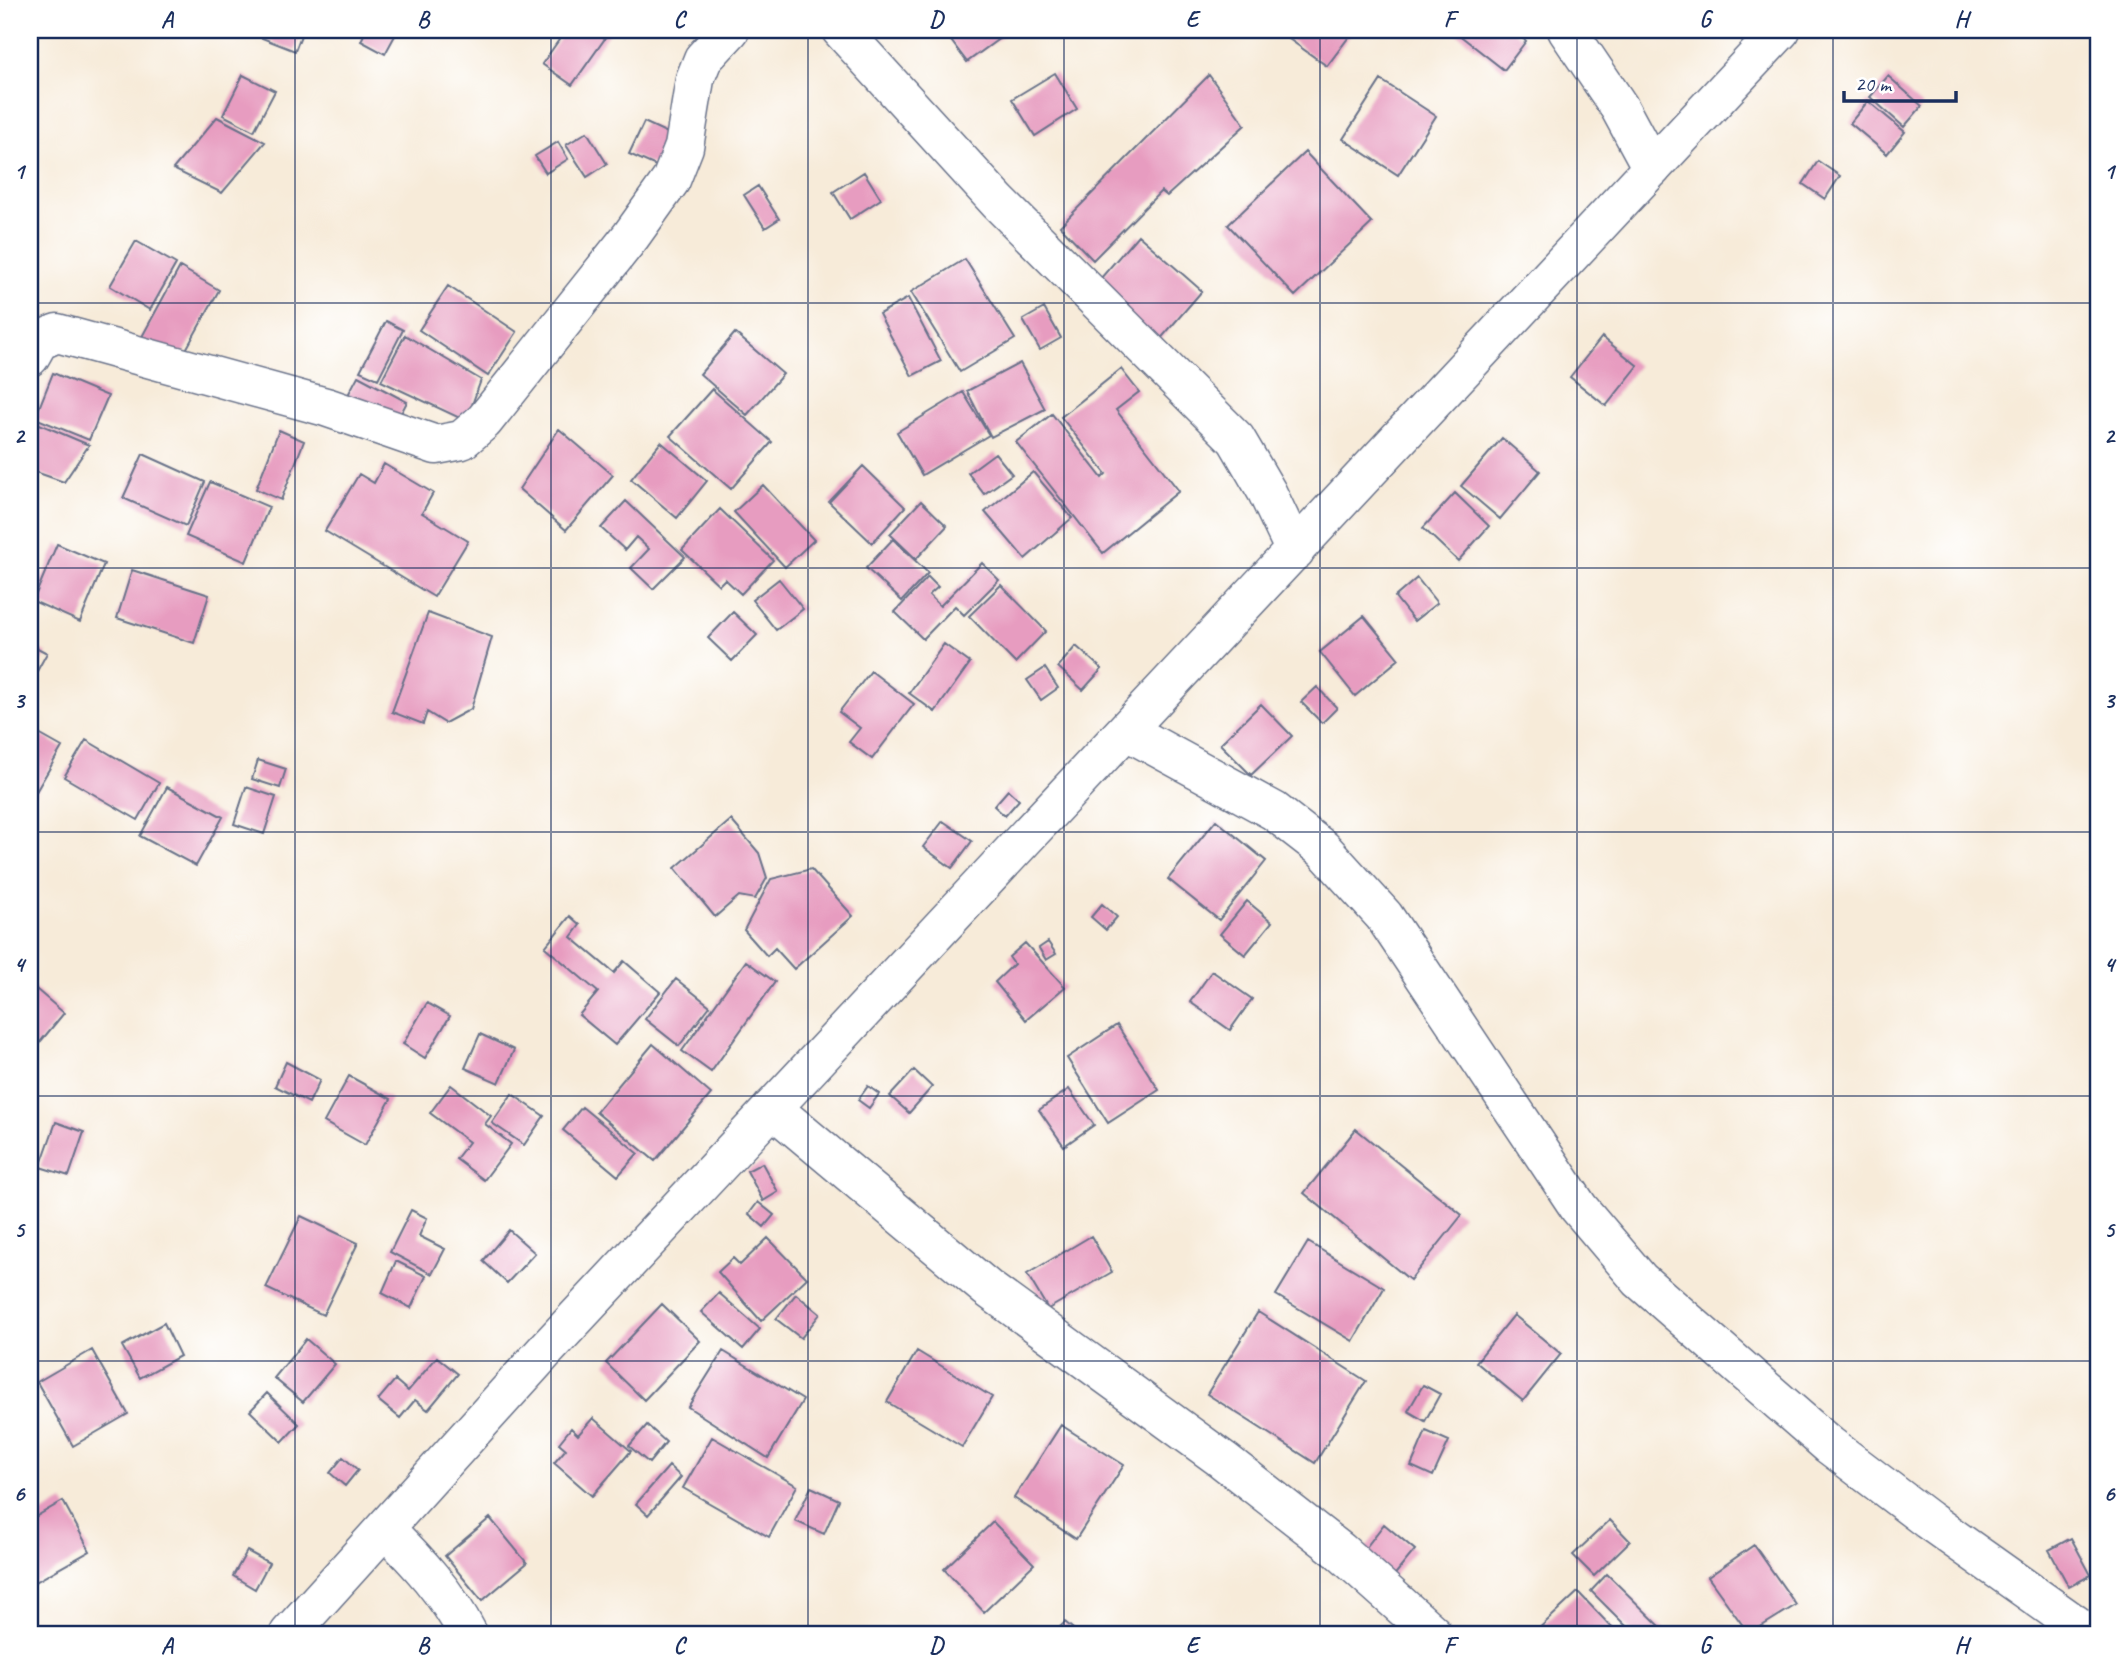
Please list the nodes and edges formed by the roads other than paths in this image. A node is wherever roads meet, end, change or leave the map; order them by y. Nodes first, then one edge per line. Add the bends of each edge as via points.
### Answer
1 (730, 30) edge
2 (841, 30) edge
3 (1567, 30) edge
4 (1781, 30) edge
5 (1652, 169) junction
6 (30, 357) edge
7 (1295, 551) junction
8 (1127, 731) junction
9 (772, 1108) junction
10 (385, 1529) junction
11 (289, 1634) edge
12 (468, 1634) edge
13 (1433, 1634) edge
14 (2089, 1634) edge

1 - 6 street via 703,59 695,79 684,147 671,180 484,421 462,440 436,445 326,407 57,334 39,341
2 - 7 street via 998,201 1236,439
3 - 5 street
4 - 5 street
5 - 7 street
7 - 8 street
8 - 9 street
8 - 14 street via 1274,811 1323,849 1384,916 1579,1208 1640,1280 1829,1445
9 - 10 street
9 - 13 street via 987,1288 1340,1551
10 - 11 street
10 - 12 street via 424,1566

